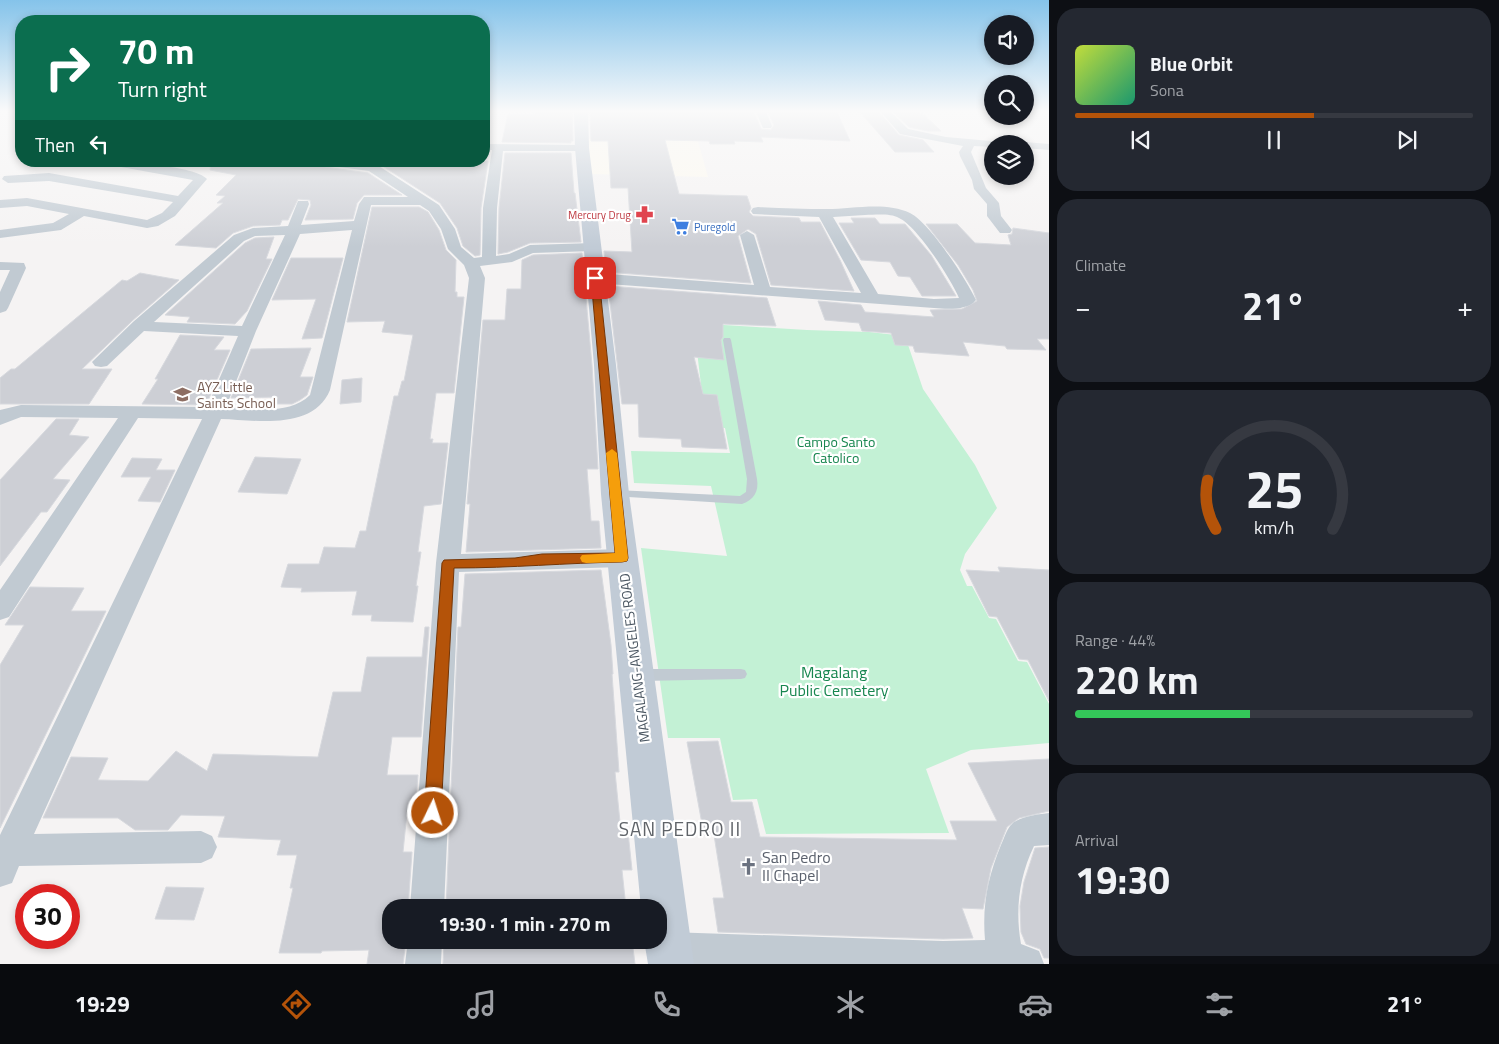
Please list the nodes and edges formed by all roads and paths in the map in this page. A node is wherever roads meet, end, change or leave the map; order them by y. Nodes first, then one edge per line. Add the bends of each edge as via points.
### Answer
1 (497, 157) edge
2 (583, 157) edge
3 (967, 157) edge
4 (17, 167) edge
5 (142, 167) edge
6 (371, 167) edge
7 (8, 179) junction
8 (0, 193) edge
9 (180, 200) junction
10 (421, 201) junction
11 (0, 204) edge
12 (303, 204) dead end
13 (758, 211) dead end
14 (80, 213) junction
15 (824, 213) junction
16 (360, 225) junction
17 (294, 230) junction
18 (1005, 230) dead end
19 (0, 234) edge
20 (747, 235) dead end
21 (593, 247) junction
22 (480, 263) junction
23 (0, 266) edge
24 (595, 278) junction
25 (763, 289) junction
26 (872, 298) junction
27 (0, 308) edge
28 (139, 326) junction
29 (248, 331) junction
30 (727, 340) dead end
31 (101, 362) dead end
32 (132, 412) junction
33 (214, 413) junction
34 (0, 419) edge
35 (615, 494) junction
36 (622, 558) junction
37 (448, 563) junction
38 (0, 610) edge
39 (741, 674) dead end
40 (636, 675) junction
41 (1049, 829) edge
42 (201, 848) dead end
43 (5, 861) edge
44 (428, 899) edge
45 (424, 949) edge
46 (669, 957) edge
47 (1016, 961) edge
48 (423, 964) edge

1 - 22 street
2 - 21 main road, MAGALANG-ANGELES ROAD
3 - 18 street via 980,189 992,203 996,210 994,216
4 - 7 street
5 - 9 street via 200,178
6 - 10 street
7 - 8 street
7 - 9 street via 49,177
9 - 14 street via 171,214 147,224
10 - 16 street via 369,200
10 - 22 street via 434,208 440,216 455,249
11 - 14 street via 27,202
12 - 17 street
13 - 15 street
14 - 19 street via 56,227
15 - 26 street
15 - 26 street via 908,216 958,280 968,300 956,304
16 - 17 street
16 - 33 street via 319,397 309,406 287,414
17 - 28 street via 253,232 239,238
17 - 29 street
20 - 25 street
21 - 22 street via 530,249 512,258
21 - 24 main road, MAGALANG-ANGELES ROAD
22 - 37 street
23 - 27 street via 20,268
24 - 25 street
24 - 35 main road, MAGALANG-ANGELES ROAD
25 - 26 street
28 - 29 street
28 - 31 street
29 - 33 street
30 - 35 lane via 754,490 749,497 742,500
32 - 33 street
32 - 34 street via 21,410
32 - 38 street
33 - 43 street
35 - 36 main road, MAGALANG-ANGELES ROAD
36 - 37 street
36 - 40 main road, MAGALANG-ANGELES ROAD
37 - 44 street
39 - 40 lane
40 - 46 main road, MAGALANG-ANGELES ROAD
41 - 47 street via 1022,835 1007,868 1000,898 1000,928
42 - 43 street
45 - 48 street
46 - 47 street

